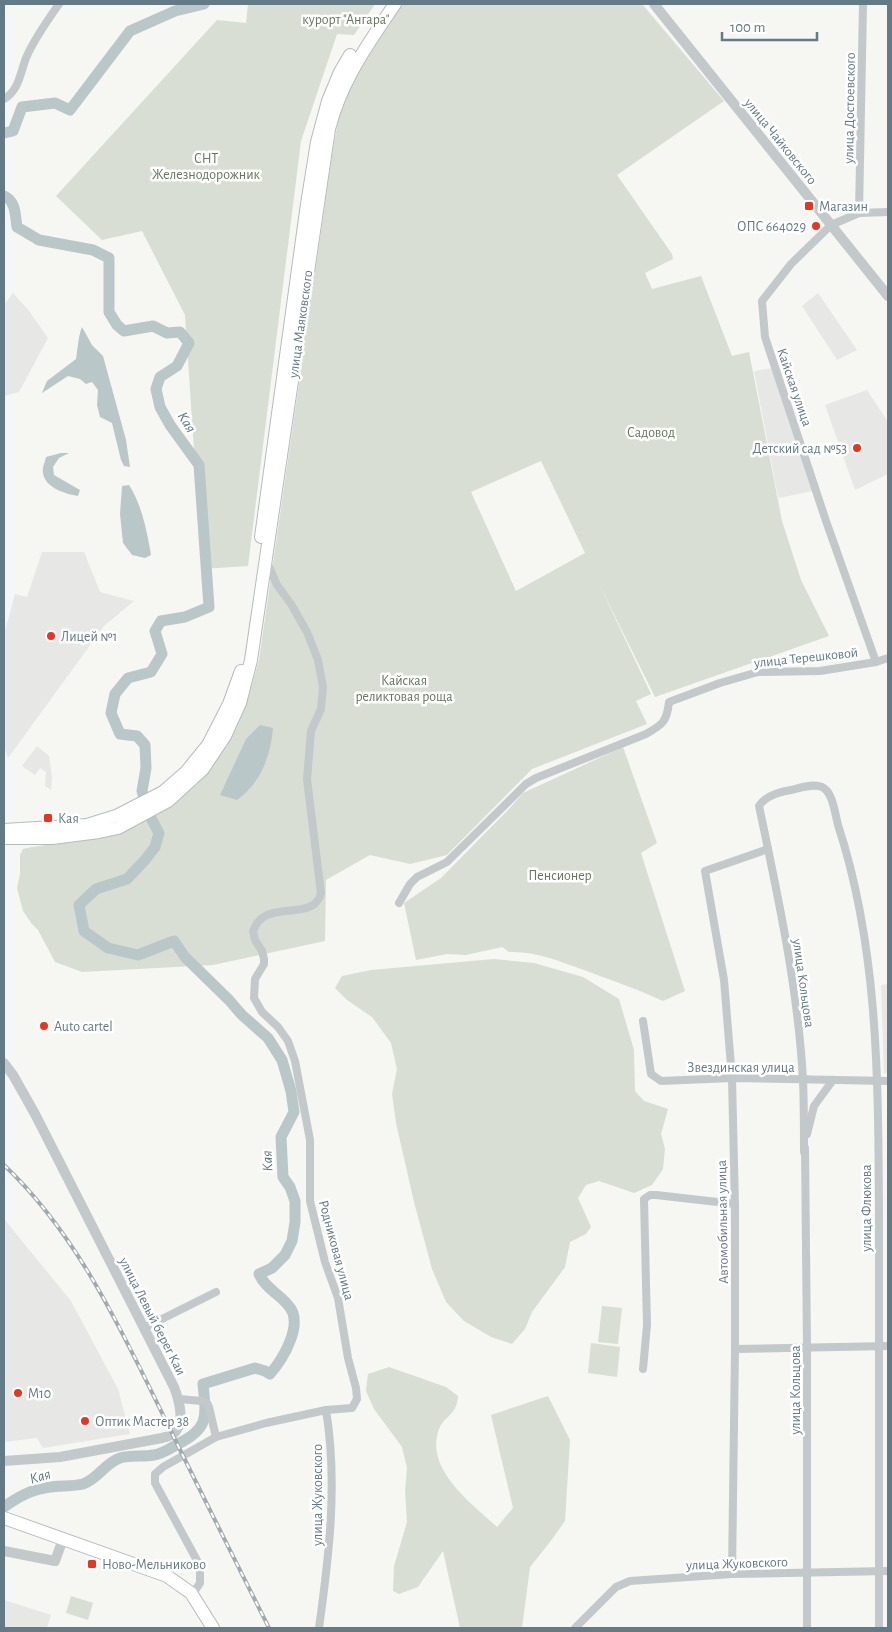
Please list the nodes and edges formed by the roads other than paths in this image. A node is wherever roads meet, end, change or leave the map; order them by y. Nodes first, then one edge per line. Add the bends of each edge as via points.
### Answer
1 (59, 4) edge
2 (385, 4) edge
3 (395, 4) edge
4 (654, 4) edge
5 (863, 4) edge
6 (4, 99) edge
7 (888, 212) edge
8 (860, 213) junction
9 (831, 225) junction
10 (888, 296) edge
11 (266, 560) junction
12 (888, 658) edge
13 (876, 662) junction
14 (828, 793) joint
15 (165, 796) junction
16 (131, 815) junction
17 (4, 830) edge
18 (4, 838) edge
19 (768, 849) junction
20 (399, 904) dead end
21 (643, 1021) dead end
22 (4, 1063) edge
23 (732, 1078) junction
24 (803, 1080) junction
25 (833, 1080) junction
26 (878, 1081) junction
27 (888, 1081) edge
28 (804, 1152) junction
29 (735, 1204) junction
30 (216, 1292) dead end
31 (144, 1328) junction
32 (884, 1346) edge
33 (807, 1347) junction
34 (735, 1349) junction
35 (643, 1369) dead end
36 (179, 1399) junction
37 (326, 1410) junction
38 (216, 1437) junction
39 (4, 1461) edge
40 (4, 1518) edge
41 (62, 1539) junction
42 (4, 1551) edge
43 (878, 1571) junction
44 (888, 1571) edge
45 (807, 1573) junction
46 (732, 1574) junction
47 (191, 1592) junction
48 (212, 1628) edge
49 (319, 1628) edge
50 (575, 1628) edge
51 (807, 1628) edge
52 (879, 1628) edge

1 - 6 street via 26,58 17,85
2 - 15 main road, улица Маяковского via 340,72 323,116 307,204 257,571 239,678 208,745
3 - 11 main road, улица Маяковского via 350,71 339,94 329,129
4 - 9 street, улица Чайковского
5 - 8 street, улица Достоевского
7 - 8 street, Кайская улица
8 - 9 street, Кайская улица
9 - 10 street, улица Чайковского
9 - 13 street, Кайская улица via 791,264 762,301 765,336
11 - 15 main road, улица Маяковского via 252,660 240,703 225,736 204,769
11 - 37 street, Родниковая улица via 277,585 307,632 318,660 323,687 320,709 311,731 308,779 320,899 308,908 266,915 259,920 253,932 264,959 256,979 254,998 288,1041 295,1061 310,1140 310,1200 324,1262 338,1298 358,1394 352,1408
12 - 13 street, улица Терешковой
13 - 20 street, улица Терешковой via 820,671 758,672 669,702 665,719 658,728 526,784 448,862 417,877
14 - 19 street, улица Кольцова via 823,787 814,786 782,792 762,800 759,806
14 - 26 street, улица Флюкова via 859,909 872,989
15 - 16 main road
16 - 17 main road via 87,825
16 - 18 main road via 118,828 68,837
19 - 23 street, Автомобильная улица via 705,871 724,980
19 - 24 street, улица Кольцова via 794,996
21 - 23 street, Звездинская улица via 651,1074 661,1081
22 - 31 street, улица Левый берег Каи via 35,1114
23 - 24 street, Звездинская улица
23 - 29 street, Автомобильная улица
24 - 25 street, Звездинская улица
24 - 28 street, улица Кольцова
25 - 26 street, Звездинская улица
25 - 28 street, улица Кольцова via 814,1106
26 - 27 street, Звездинская улица
26 - 32 street, улица Флюкова
28 - 33 street, улица Кольцова
29 - 34 street, Автомобильная улица
29 - 35 street via 656,1195 644,1199 647,1325
30 - 31 street
31 - 36 street, улица Левый берег Каи
32 - 33 street
32 - 43 street, улица Флюкова
33 - 34 street
33 - 45 street, улица Кольцова
34 - 46 street, Автомобильная улица
36 - 38 street via 204,1403
36 - 39 street, улица Левый берег Каи via 180,1422 174,1433 162,1438 60,1457
37 - 38 street
37 - 49 street, улица Жуковского via 332,1454 330,1554
38 - 47 street via 155,1474 155,1483 200,1566 200,1583
40 - 41 main road
41 - 42 street via 55,1561
41 - 47 main road via 168,1576
43 - 44 street, улица Жуковского
43 - 45 street, улица Жуковского
43 - 52 street, улица Флюкова
45 - 46 street, улица Жуковского
45 - 51 street, улица Кольцова
46 - 50 street, улица Жуковского via 630,1581 616,1587
47 - 48 main road

